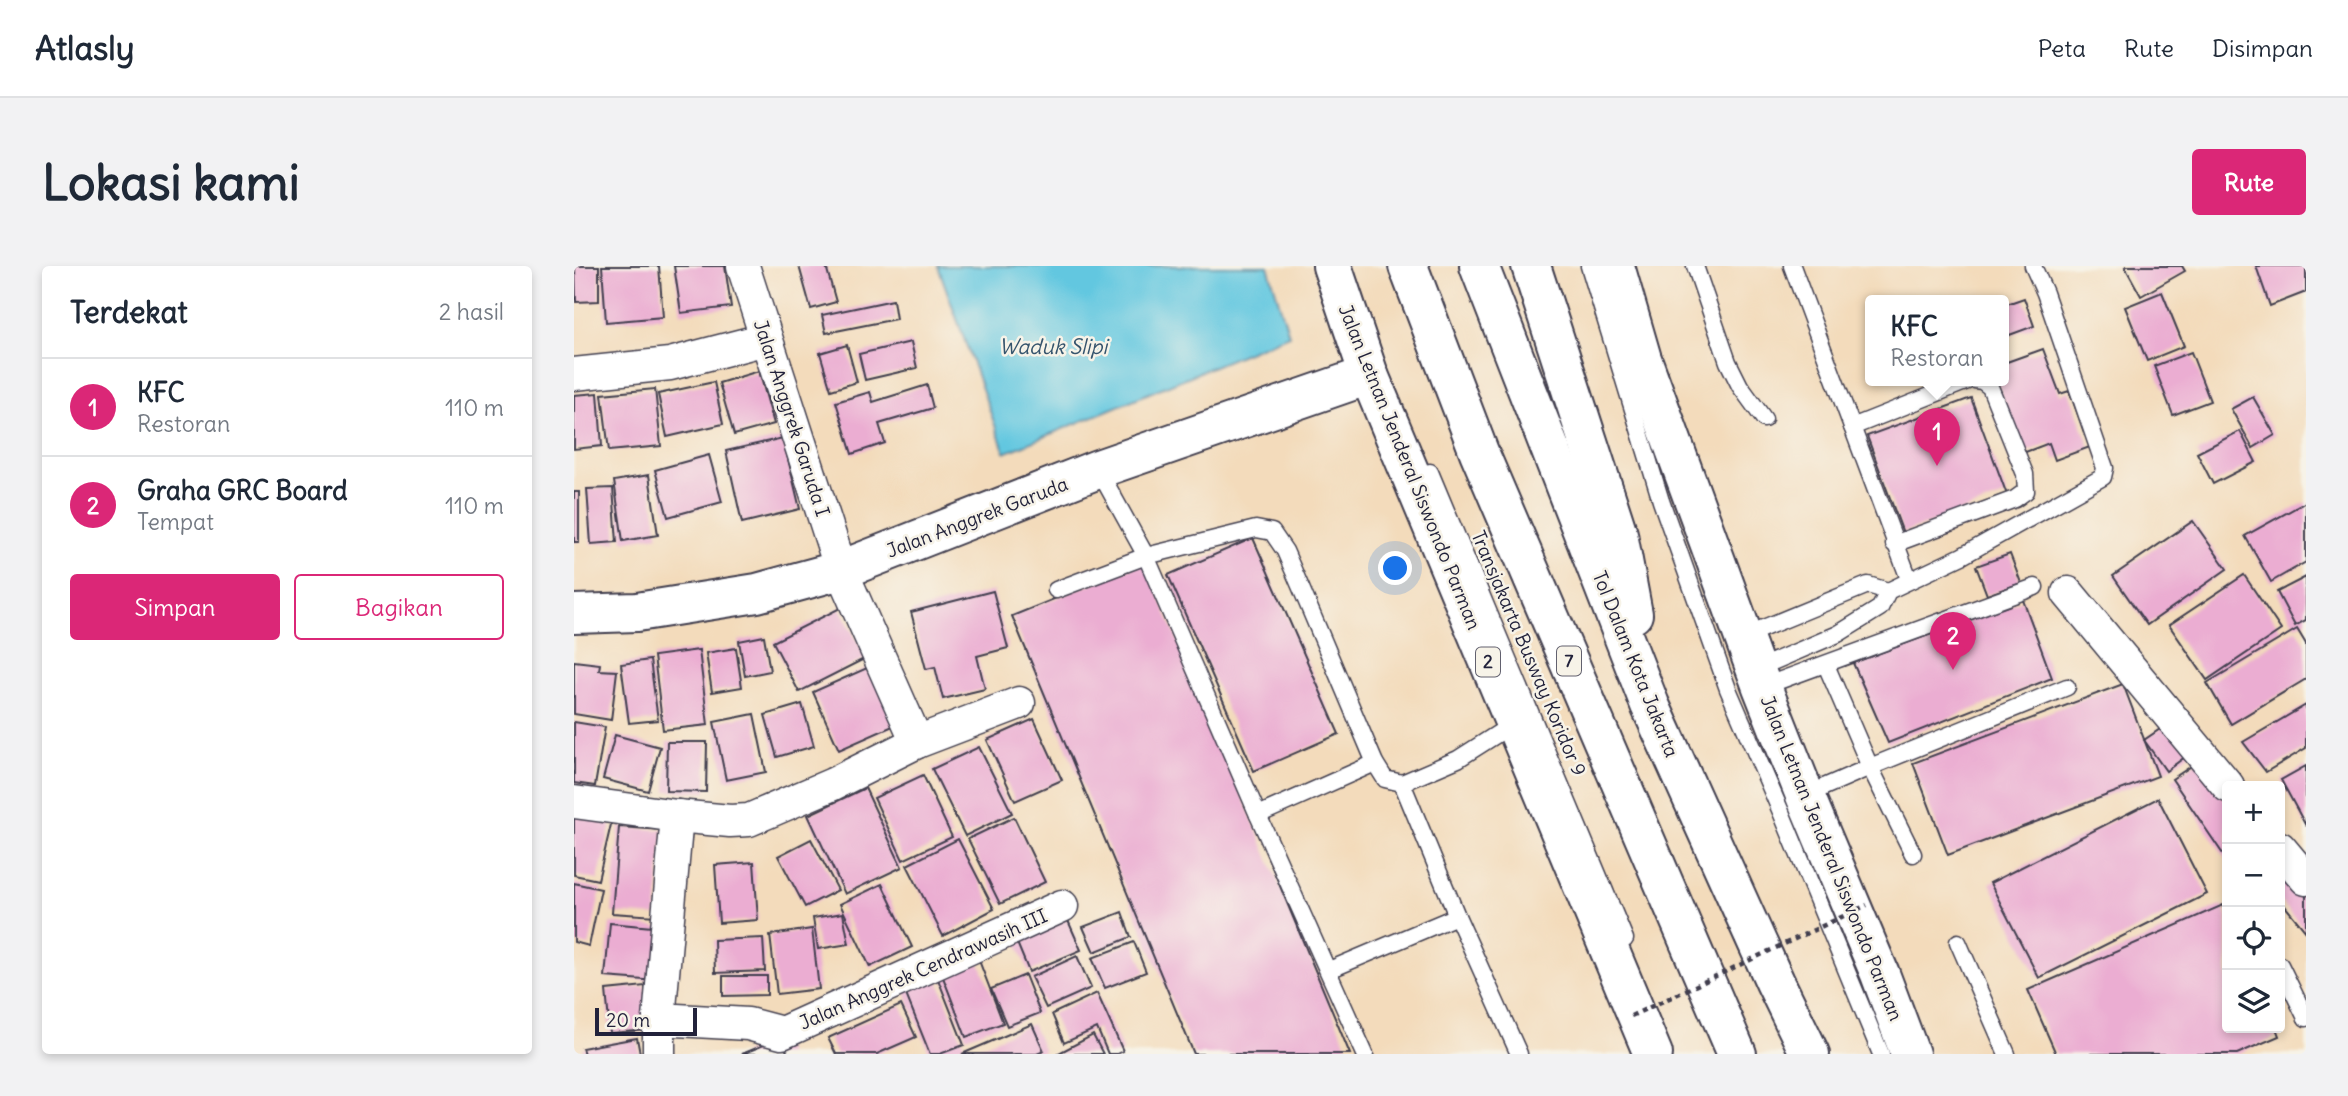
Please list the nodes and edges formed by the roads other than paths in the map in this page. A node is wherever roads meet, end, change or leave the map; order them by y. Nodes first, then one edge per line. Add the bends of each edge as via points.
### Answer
1 (743, 266) edge
2 (1332, 266) edge
3 (1408, 266) edge
4 (1479, 266) edge
5 (1531, 266) edge
6 (1589, 266) edge
7 (1615, 266) edge
8 (1695, 266) edge
9 (1792, 266) edge
10 (2033, 266) edge
11 (766, 339) junction
12 (574, 374) edge
13 (1369, 375) junction
14 (1958, 386) edge
15 (1989, 386) edge
16 (1765, 419) dead end
17 (1852, 427) junction
18 (1422, 452) dead end
19 (1098, 469) junction
20 (1895, 544) junction
21 (1146, 556) junction
22 (841, 570) junction
23 (1909, 579) junction
24 (2035, 587) dead end
25 (1056, 590) dead end
26 (1888, 591) junction
27 (2068, 593) dead end
28 (574, 614) edge
29 (1754, 664) junction
30 (1826, 665) junction
31 (2067, 687) dead end
32 (1019, 703) dead end
33 (1650, 705) junction
34 (1513, 724) junction
35 (917, 742) junction
36 (1375, 763) junction
37 (1870, 767) junction
38 (2224, 781) edge
39 (1402, 783) junction
40 (1805, 798) junction
41 (574, 802) edge
42 (1258, 815) junction
43 (677, 816) junction
44 (1913, 854) dead end
45 (2285, 854) edge
46 (2306, 879) edge
47 (1062, 906) dead end
48 (1457, 916) junction
49 (1958, 942) dead end
50 (1634, 958) dead end
51 (1329, 970) junction
52 (2282, 970) edge
53 (2306, 1018) edge
54 (659, 1020) junction
55 (787, 1044) edge
56 (659, 1054) edge
57 (1365, 1054) edge
58 (1519, 1054) edge
59 (1653, 1054) edge
60 (1737, 1054) edge
61 (1810, 1054) edge
62 (1881, 1054) edge
63 (1910, 1054) edge
64 (2007, 1054) edge

1 - 11 street, Jalan Anggrek Garuda I
2 - 13 main road, Jalan Letnan Jenderal Siswondo Parman / 2
3 - 60 main road, 7 via 1479,452
4 - 33 main road, Tol Dalam Kota Jakarta
5 - 33 main road via 1618,534
6 - 62 lane via 1661,501 1728,689
7 - 29 main road, Jalan Letnan Jenderal Siswondo Parman via 1642,359
8 - 16 lane via 1728,362
9 - 17 lane
10 - 23 lane via 2105,468 2103,477
11 - 12 street via 670,364
11 - 22 street, Jalan Anggrek Garuda I
13 - 19 main road, Jalan Anggrek Garuda
13 - 34 main road, Jalan Letnan Jenderal Siswondo Parman / 2
14 - 17 lane
15 - 20 lane via 2025,474 2026,491
17 - 20 lane
18 - 50 lane, Transjakarta Busway Koridor 9
19 - 21 lane
19 - 22 main road, Jalan Anggrek Garuda
20 - 23 lane
21 - 25 lane
21 - 36 lane via 1256,529 1272,532 1301,588
21 - 42 lane
22 - 28 main road, Jalan Anggrek Garuda via 757,593 637,612
22 - 35 street, Jalan Anggrek Garuda I
23 - 26 lane
24 - 30 lane
26 - 29 lane via 1880,608 1838,634
26 - 29 lane via 1868,585
27 - 38 street
29 - 30 lane
29 - 40 main road, Jalan Letnan Jenderal Siswondo Parman
30 - 37 lane
31 - 37 lane
32 - 35 street
33 - 61 main road, Tol Dalam Kota Jakarta
34 - 39 lane via 1458,759
34 - 59 main road, Jalan Letnan Jenderal Siswondo Parman / 2
35 - 43 street via 749,820
36 - 39 lane via 1385,779
36 - 42 lane
37 - 40 lane
37 - 44 lane
39 - 48 lane
40 - 63 main road, Jalan Letnan Jenderal Siswondo Parman
41 - 43 street
42 - 51 lane
43 - 54 street
45 - 46 street
47 - 55 street, Jalan Anggrek Cendrawasih III
48 - 51 lane
48 - 58 lane
49 - 64 lane
51 - 57 lane
52 - 53 lane
54 - 55 street, Jalan Anggrek Cendrawasih III via 748,1024
54 - 56 street

